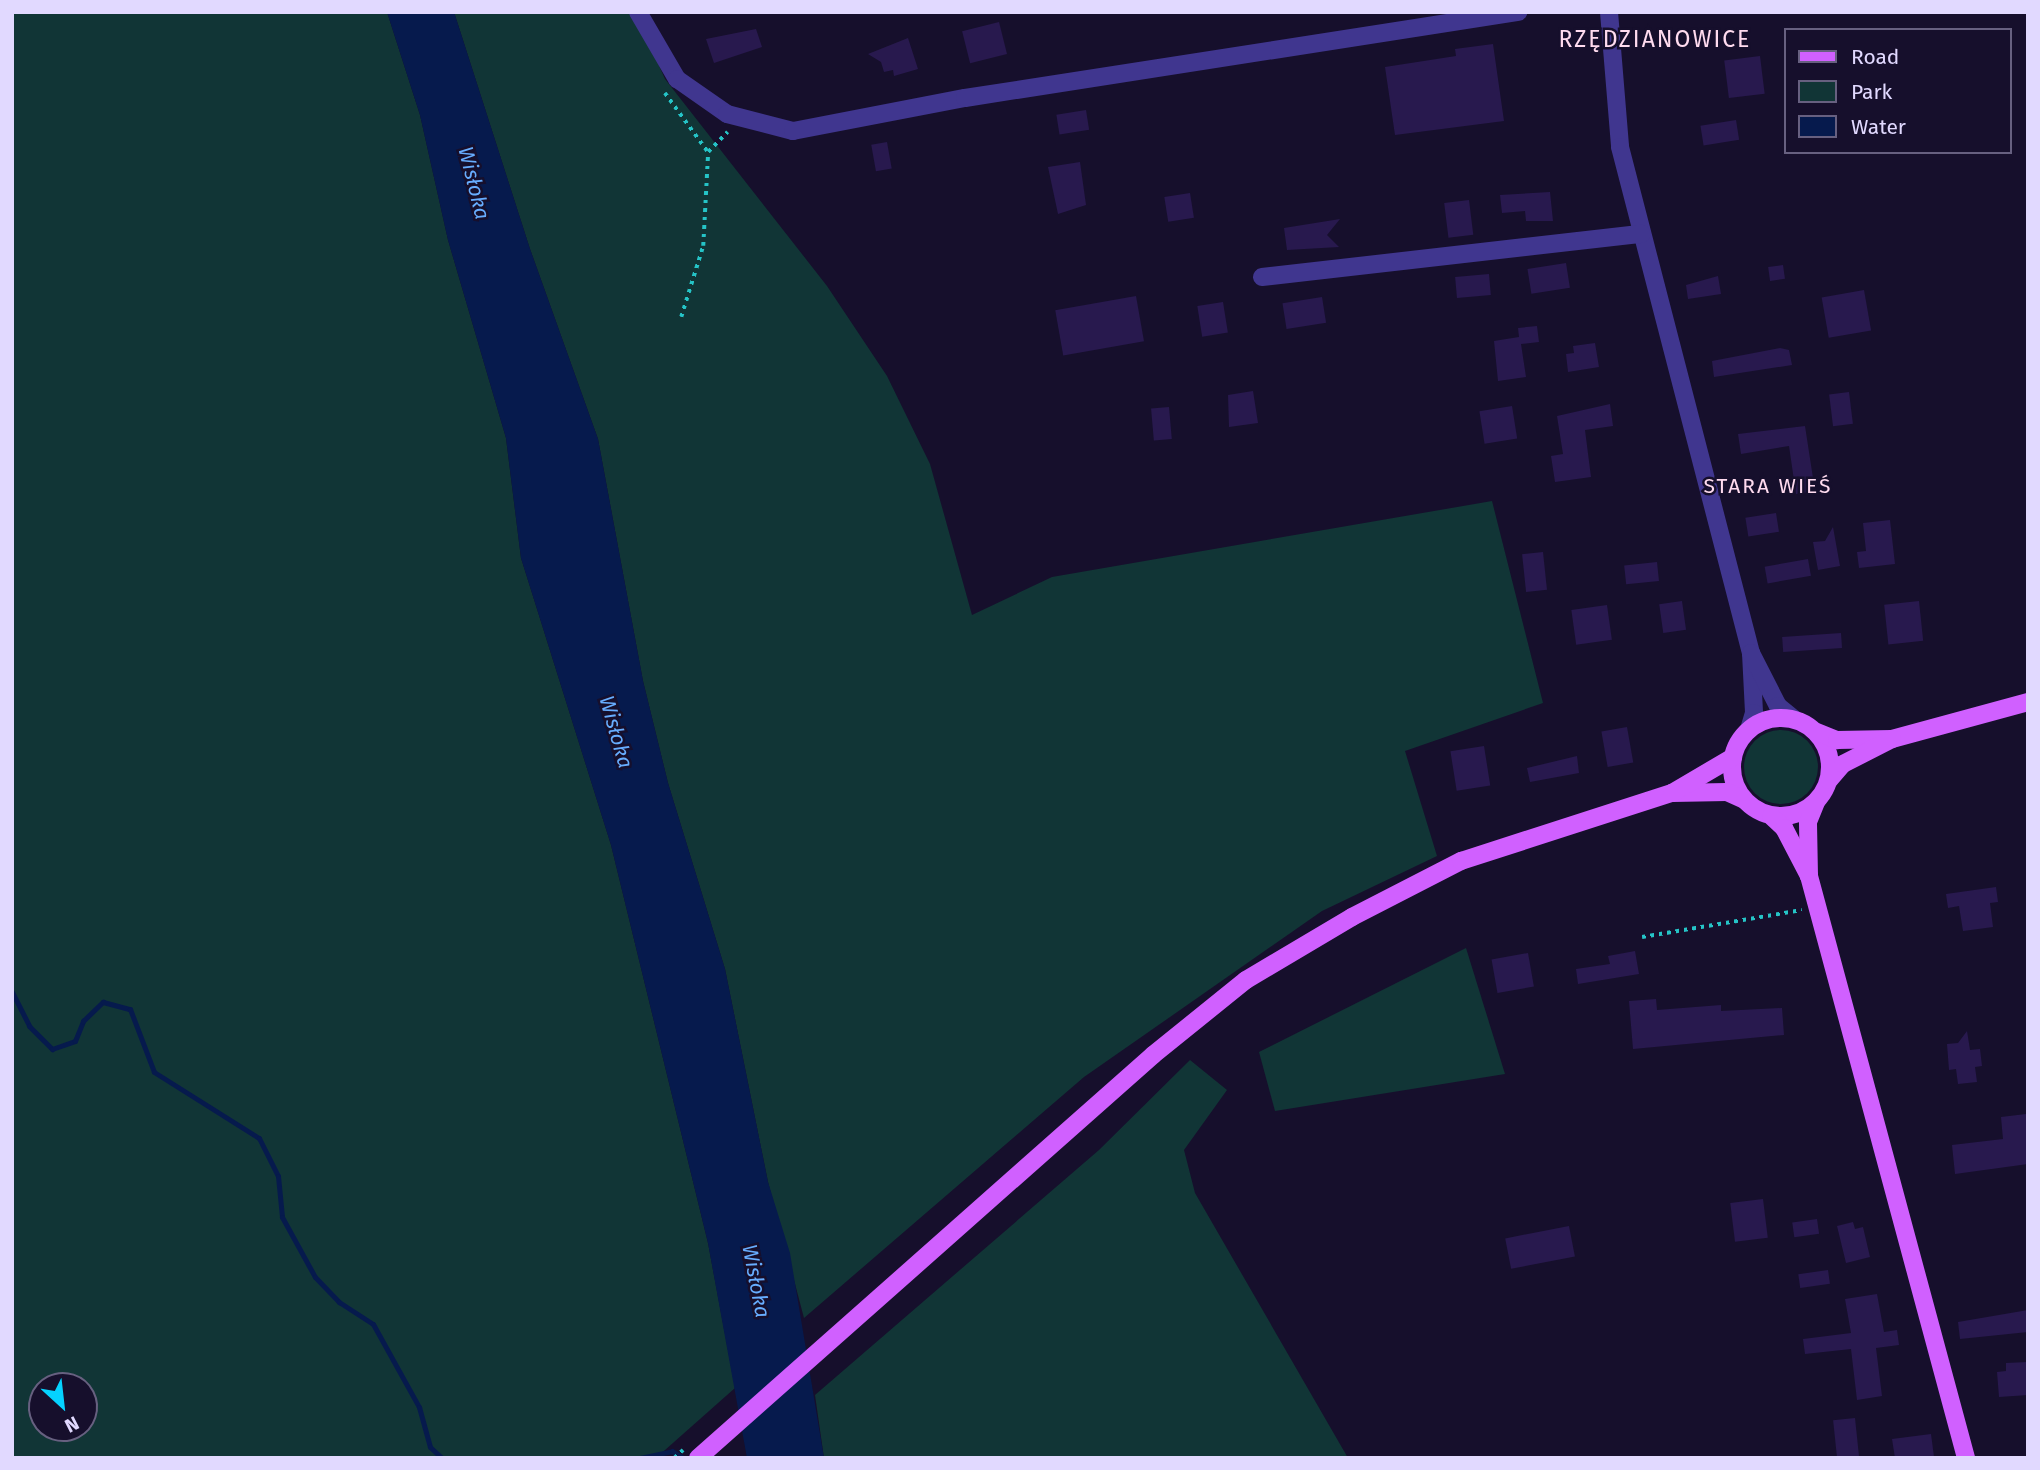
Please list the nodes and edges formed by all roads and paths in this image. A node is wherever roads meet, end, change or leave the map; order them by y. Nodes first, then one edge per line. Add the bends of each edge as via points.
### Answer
1 (638, 12) edge
2 (1518, 12) edge
3 (1609, 12) edge
4 (708, 152) dead end
5 (1642, 234) junction
6 (1262, 276) dead end
7 (681, 317) dead end
8 (1751, 653) junction
9 (2028, 702) edge
10 (1794, 719) junction
11 (1749, 729) junction
12 (1816, 732) junction
13 (1892, 739) junction
14 (1733, 757) junction
15 (1829, 780) junction
16 (1672, 793) junction
17 (1743, 799) junction
18 (1816, 802) junction
19 (1772, 816) junction
20 (1809, 876) junction
21 (1818, 907) junction
22 (1642, 937) dead end
23 (698, 1458) edge
24 (1966, 1458) edge

1 - 2 street via 677,79 727,114 793,131 978,96
3 - 5 street via 1620,147
4 - 7 path via 703,246
5 - 6 street
5 - 8 street
8 - 10 street via 1778,706
8 - 11 street via 1754,713
9 - 13 main road
10 - 11 main road via 1769,719
10 - 12 main road
11 - 14 main road
12 - 13 main road via 1837,740
12 - 15 main road via 1829,755
13 - 15 main road via 1843,764
14 - 16 main road
14 - 17 main road via 1733,779
15 - 18 main road
16 - 17 main road via 1727,792
16 - 23 main road via 1461,861 1352,917 1246,980 1153,1055
17 - 19 main road
18 - 19 main road via 1794,815
18 - 20 main road via 1808,821
19 - 20 main road via 1784,828
20 - 21 main road
21 - 22 path
21 - 24 main road

